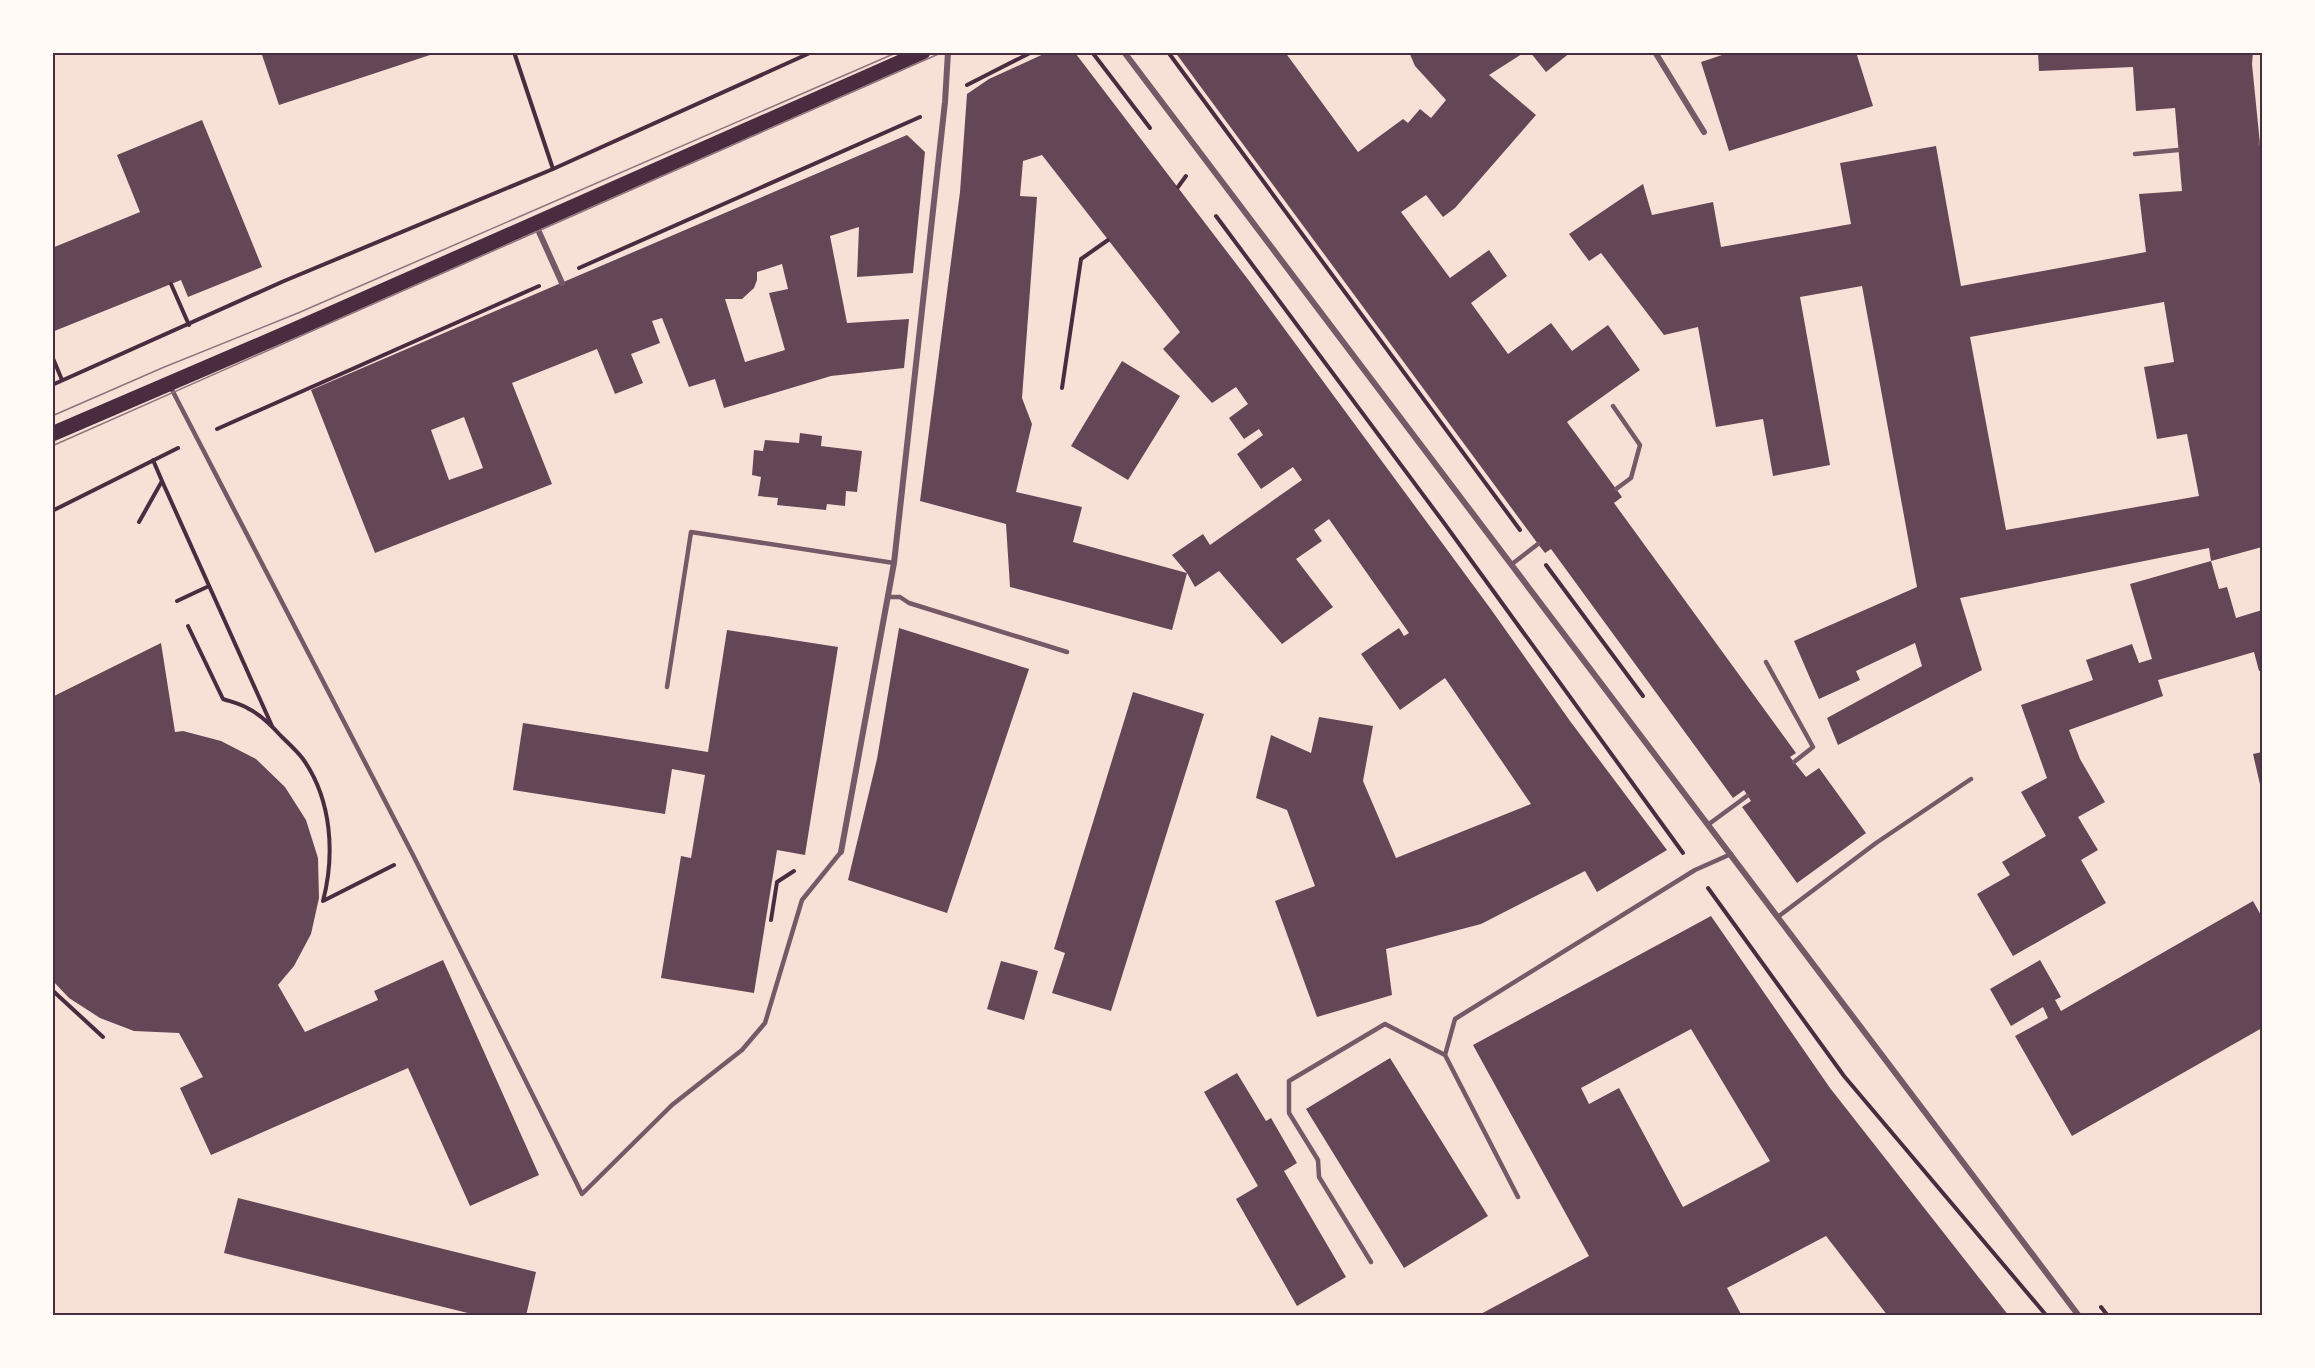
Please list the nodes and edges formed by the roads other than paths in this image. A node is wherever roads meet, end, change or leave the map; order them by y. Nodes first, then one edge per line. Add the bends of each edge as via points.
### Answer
1 (923, 52) edge
2 (948, 52) edge
3 (1124, 52) edge
4 (1655, 52) edge
5 (1704, 132) dead end
6 (2178, 150) dead end
7 (2135, 154) dead end
8 (535, 223) junction
9 (562, 283) dead end
10 (169, 382) junction
11 (1613, 406) dead end
12 (52, 434) edge
13 (1616, 489) dead end
14 (1539, 544) dead end
15 (894, 563) junction
16 (1512, 564) junction
17 (889, 597) junction
18 (1067, 652) dead end
19 (1766, 662) dead end
20 (667, 687) dead end
21 (1794, 762) dead end
22 (1971, 779) dead end
23 (1748, 796) dead end
24 (1709, 824) junction
25 (841, 852) joint
26 (1732, 853) junction
27 (1779, 916) junction
28 (1445, 1055) junction
29 (1518, 1197) dead end
30 (1371, 1262) dead end
31 (2079, 1316) edge

1 - 8 main road
2 - 15 street
3 - 16 street
4 - 5 street
6 - 7 lane
8 - 9 street
8 - 10 main road
10 - 12 main road
10 - 25 lane via 413,855 582,1194 672,1106 742,1050 765,1023 802,900
11 - 13 lane via 1640,445 1631,478
14 - 16 lane
15 - 17 street
15 - 20 lane via 691,532
16 - 24 street
17 - 18 lane via 900,597
17 - 25 street
19 - 21 lane via 1813,747
22 - 27 lane via 1875,843
23 - 24 lane
24 - 26 street
26 - 27 street
26 - 28 lane via 1695,870 1455,1019
27 - 31 street
28 - 29 lane
28 - 30 lane via 1385,1024 1289,1081 1289,1113 1318,1160 1319,1177

